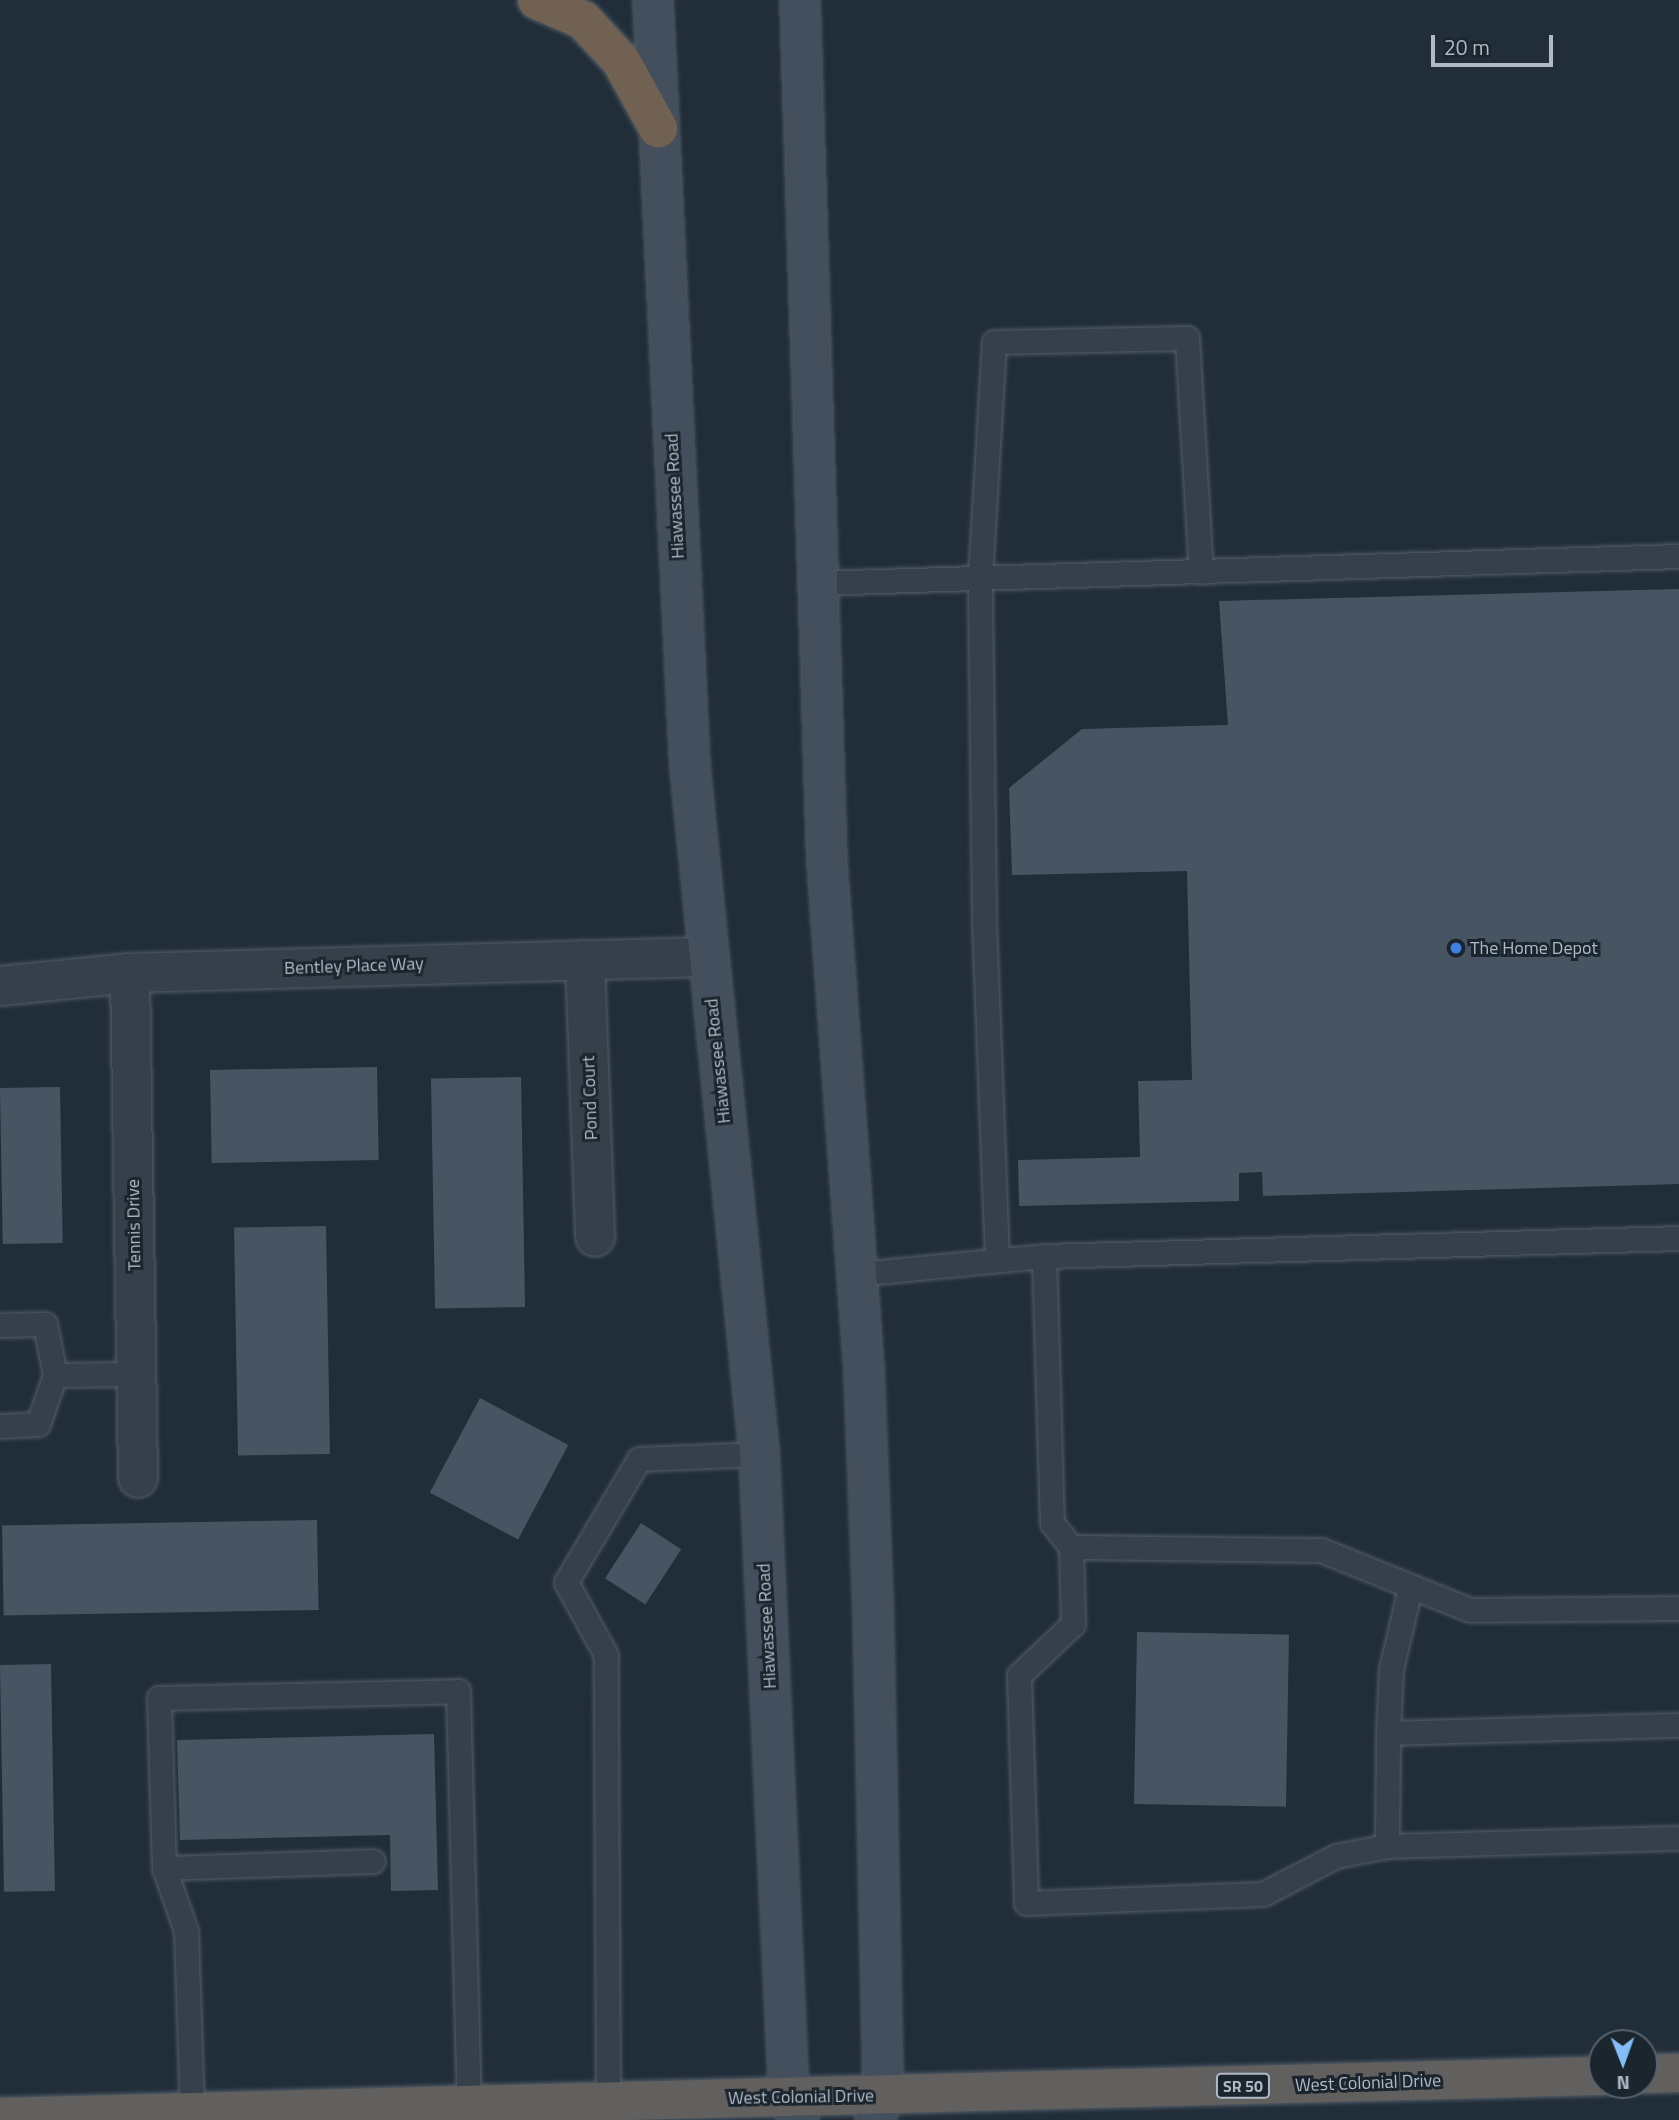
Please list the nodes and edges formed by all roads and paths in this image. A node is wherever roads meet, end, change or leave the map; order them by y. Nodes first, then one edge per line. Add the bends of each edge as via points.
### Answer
1 (537, 0) edge
2 (653, 0) edge
3 (800, 0) edge
4 (658, 128) junction
5 (1679, 556) edge
6 (1202, 572) junction
7 (980, 578) junction
8 (816, 583) junction
9 (708, 957) junction
10 (585, 960) junction
11 (130, 973) junction
12 (0, 986) edge
13 (595, 1237) dead end
14 (1679, 1238) edge
15 (1044, 1256) junction
16 (997, 1260) junction
17 (857, 1275) junction
18 (0, 1325) edge
19 (136, 1374) junction
20 (55, 1375) junction
21 (0, 1426) edge
22 (759, 1454) junction
23 (138, 1478) dead end
24 (1071, 1547) junction
25 (1410, 1588) junction
26 (1679, 1608) edge
27 (1679, 1725) edge
28 (1388, 1733) junction
29 (1679, 1838) edge
30 (1387, 1846) junction
31 (373, 1861) dead end
32 (164, 1868) junction
33 (1679, 2073) edge
34 (1658, 2074) edge
35 (1588, 2077) edge
36 (608, 2101) junction
37 (469, 2105) junction
38 (879, 2108) edge
39 (794, 2109) edge
40 (192, 2112) junction
41 (0, 2117) edge

1 - 4 highway via 583,20 621,61
2 - 4 main road, Hiawassee Road
3 - 8 main road
4 - 9 main road, Hiawassee Road via 690,767
5 - 6 lane
6 - 7 lane
6 - 7 lane via 1186,338 994,342
7 - 8 lane
7 - 16 lane via 984,917
8 - 17 main road via 827,862
9 - 10 street, Bentley Place Way
9 - 22 main road, Hiawassee Road
10 - 11 street, Bentley Place Way
10 - 13 street, Pond Court
11 - 12 street, Bentley Place Way
11 - 19 street, Tennis Drive
14 - 15 lane
15 - 16 lane
15 - 24 lane via 1052,1523
16 - 17 lane
17 - 38 main road via 873,1603
18 - 20 lane via 45,1324
19 - 20 lane
19 - 23 street, Tennis Drive
20 - 21 lane via 38,1424
22 - 36 lane via 639,1459 566,1582 606,1655
22 - 39 main road, Hiawassee Road
24 - 25 lane via 1321,1550
24 - 30 lane via 1073,1625 1019,1675 1026,1903 1263,1894 1336,1856
25 - 26 lane via 1470,1610
25 - 28 lane via 1391,1669
27 - 28 lane
28 - 30 lane
29 - 30 lane
31 - 32 lane
32 - 37 lane via 159,1698 457,1690
32 - 40 lane via 186,1931
33 - 34 highway
35 - 38 highway, West Colonial Drive / SR 50
36 - 37 highway, West Colonial Drive / SR 50
36 - 39 highway, West Colonial Drive / SR 50
37 - 40 highway, West Colonial Drive / SR 50
38 - 39 highway, West Colonial Drive / SR 50
40 - 41 highway, West Colonial Drive / SR 50

